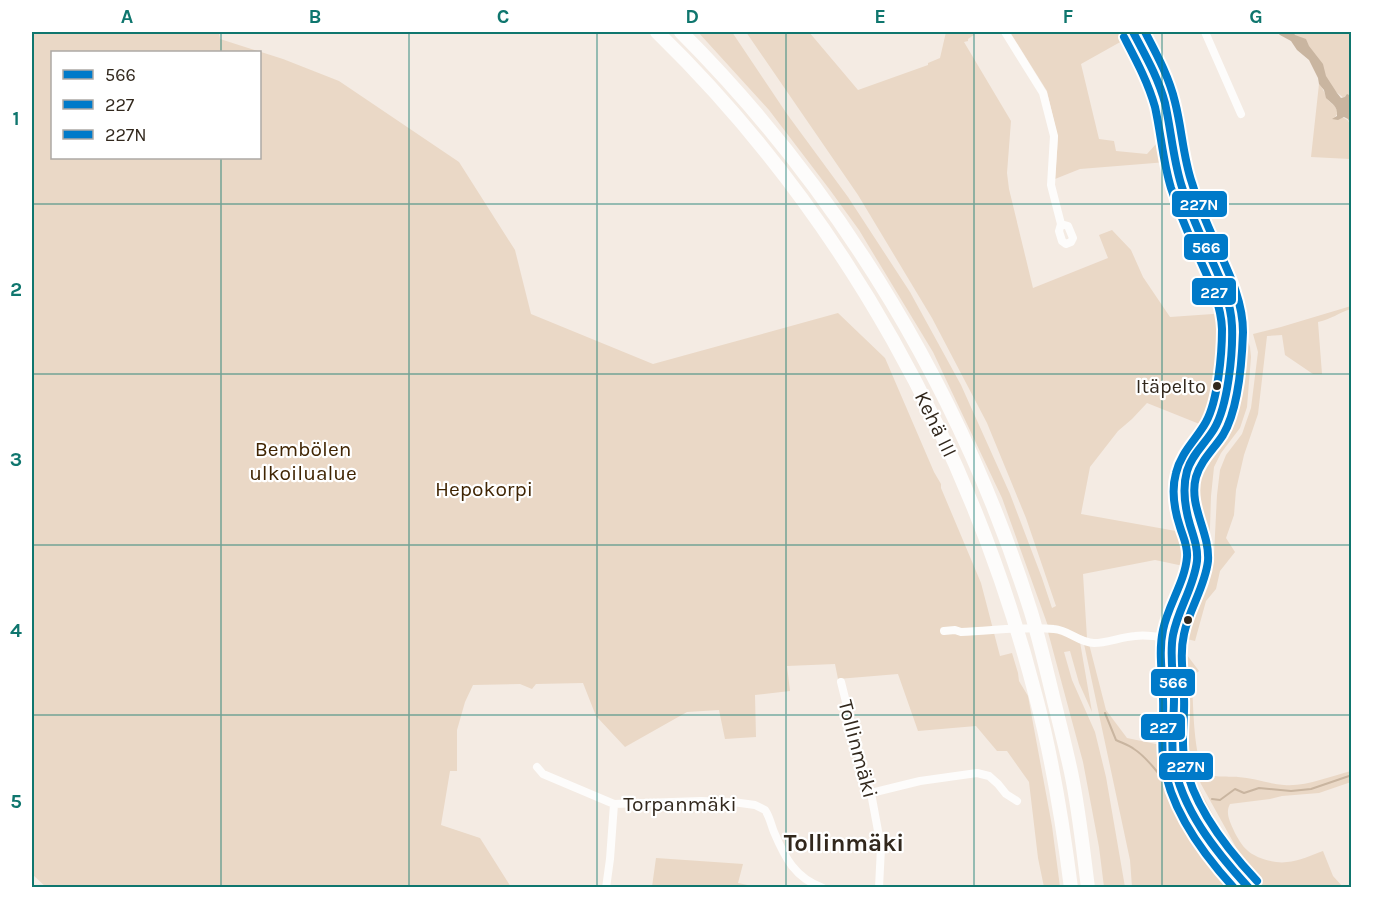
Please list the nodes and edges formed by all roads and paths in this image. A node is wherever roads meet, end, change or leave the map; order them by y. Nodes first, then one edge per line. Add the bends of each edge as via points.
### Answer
1 (657, 32) edge
2 (681, 32) edge
3 (1005, 32) edge
4 (1133, 32) edge
5 (1205, 32) edge
6 (1241, 114) dead end
7 (1061, 224) dead end
8 (944, 631) dead end
9 (1172, 639) junction
10 (841, 682) dead end
11 (537, 767) dead end
12 (871, 793) junction
13 (1017, 801) dead end
14 (614, 804) junction
15 (606, 888) edge
16 (823, 888) edge
17 (879, 888) edge
18 (1071, 888) edge
19 (1088, 888) edge
20 (1249, 888) edge

1 - 18 highway, Kehä III via 788,180 835,245 915,379 974,505 1012,612 1053,770
2 - 19 highway, Kehä III via 765,122 847,232 934,379 978,470 1009,549 1041,649 1071,772
3 - 7 street via 1043,93 1054,136 1051,183
4 - 9 main road via 1162,92 1181,184 1222,285 1232,325 1221,412 1214,429 1190,461 1184,483 1185,507 1198,558
5 - 6 street
8 - 9 street via 1055,629 1096,643 1148,635
9 - 20 main road via 1177,773 1209,840
10 - 12 street, Tollinmäki
11 - 14 street, Torpanmäki via 543,774
12 - 13 street via 977,773 989,776
12 - 17 street, Tollinmäki via 881,847
14 - 15 street
14 - 16 street, Torpanmäki via 701,801 755,805 765,810 781,849 796,872

